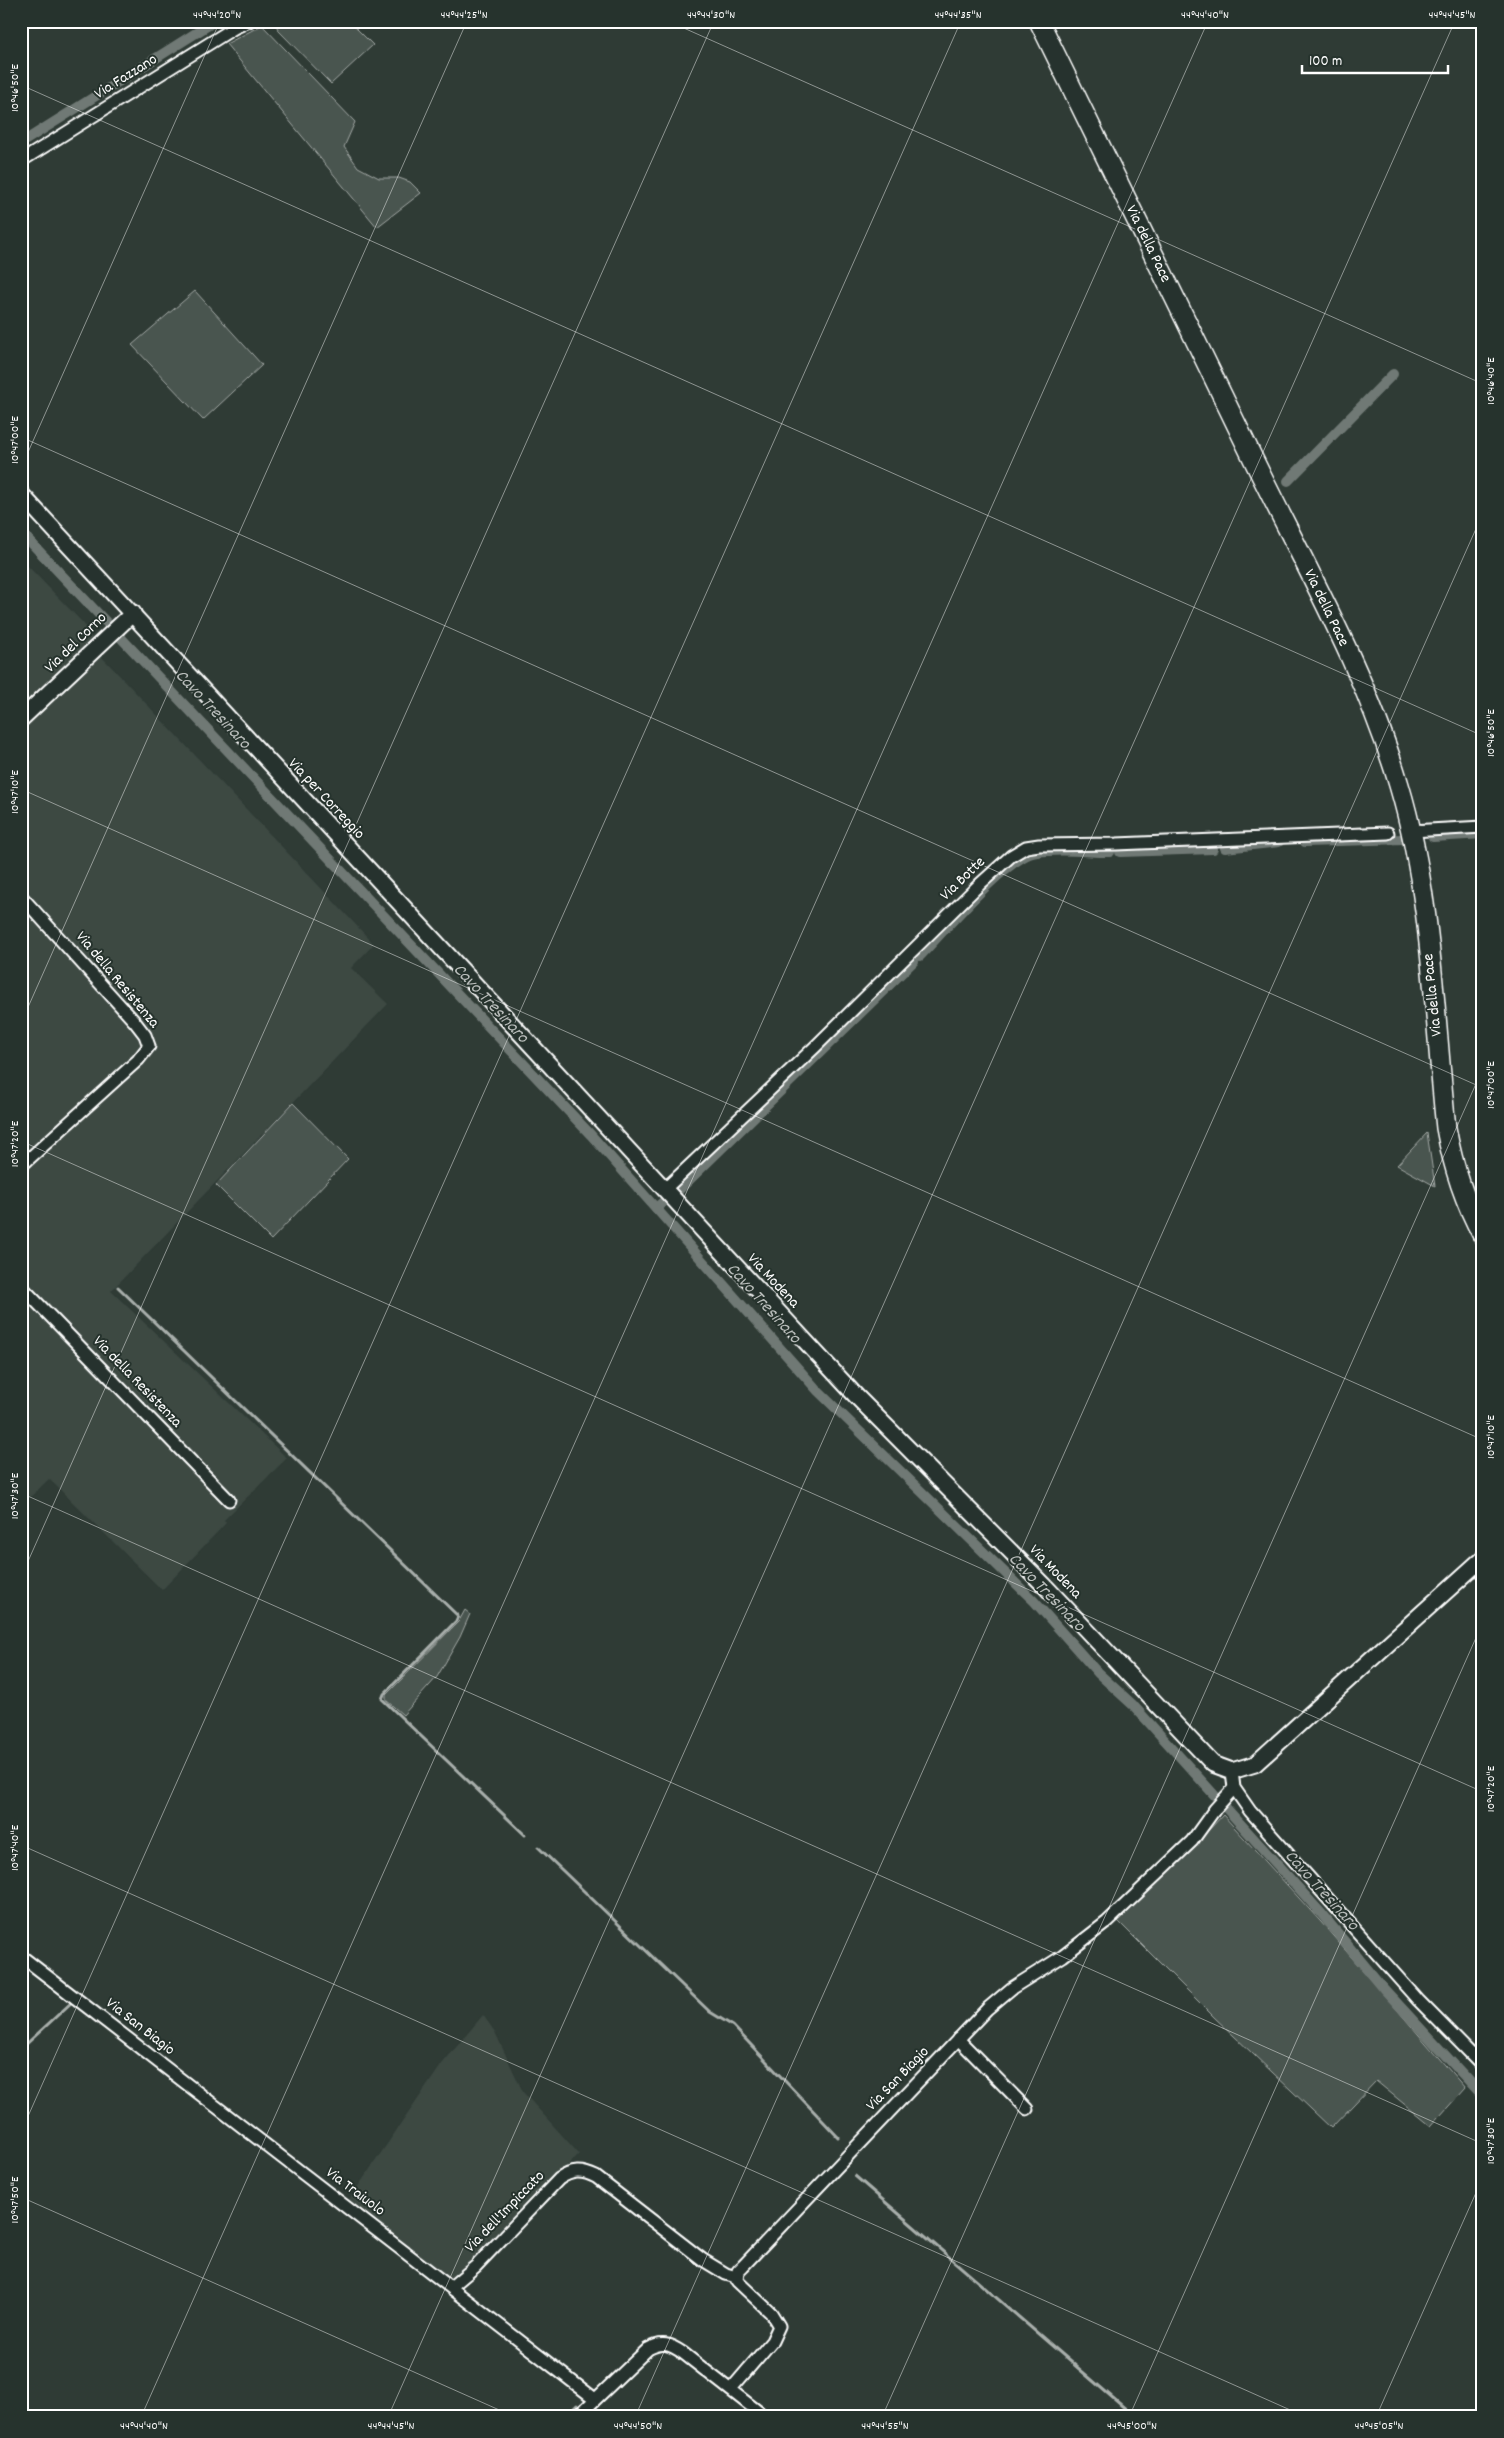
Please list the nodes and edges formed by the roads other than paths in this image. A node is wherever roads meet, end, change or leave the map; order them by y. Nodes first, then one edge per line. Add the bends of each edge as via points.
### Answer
1 (249, 21) edge
2 (1039, 21) edge
3 (21, 161) edge
4 (21, 494) edge
5 (128, 618) junction
6 (21, 719) edge
7 (1483, 827) edge
8 (1411, 831) junction
9 (1388, 833) dead end
10 (21, 896) edge
11 (607, 1127) joint
12 (21, 1166) edge
13 (664, 1190) junction
14 (1483, 1236) edge
15 (21, 1286) edge
16 (229, 1500) dead end
17 (1483, 1558) edge
18 (1232, 1771) junction
19 (1232, 1792) junction
20 (21, 1956) edge
21 (958, 2039) junction
22 (1483, 2066) edge
23 (1027, 2109) dead end
24 (238, 2124) joint
25 (736, 2277) junction
26 (451, 2287) junction
27 (731, 2389) junction
28 (595, 2399) junction
29 (577, 2417) edge
30 (765, 2417) edge

1 - 3 street, Via Fazzano
2 - 8 main road, Via della Pace via 1365,690 1390,756
4 - 5 street, Via per Correggio
5 - 6 street, Via del Corno
5 - 11 street, Via per Correggio
7 - 8 street
8 - 14 main road, Via della Pace via 1422,892 1448,1136 1459,1184
9 - 13 street, Via Botte via 1026,847 980,884 816,1047
10 - 12 street, Via della Resistenza via 135,1022 149,1046 138,1060
11 - 13 street, Via Modena
13 - 18 street, Via Modena via 856,1397 1044,1585 1203,1756 1213,1764
15 - 16 street, Via della Resistenza
17 - 18 street via 1264,1757 1245,1769
18 - 19 street
19 - 21 street, Via San Biagio via 1192,1841 1107,1922 1076,1947 1004,1994
19 - 22 street via 1388,1967
20 - 24 street, Via San Biagio
21 - 23 street
21 - 25 street, Via San Biagio
24 - 26 street, Via Traiuolo
25 - 26 street, Via dell'Impiccato via 713,2267 596,2177 576,2171 559,2179 476,2266
25 - 27 street via 740,2286 771,2313 778,2326 772,2341
26 - 28 street
27 - 28 street via 673,2346 662,2343 648,2349
27 - 30 street
28 - 29 street

